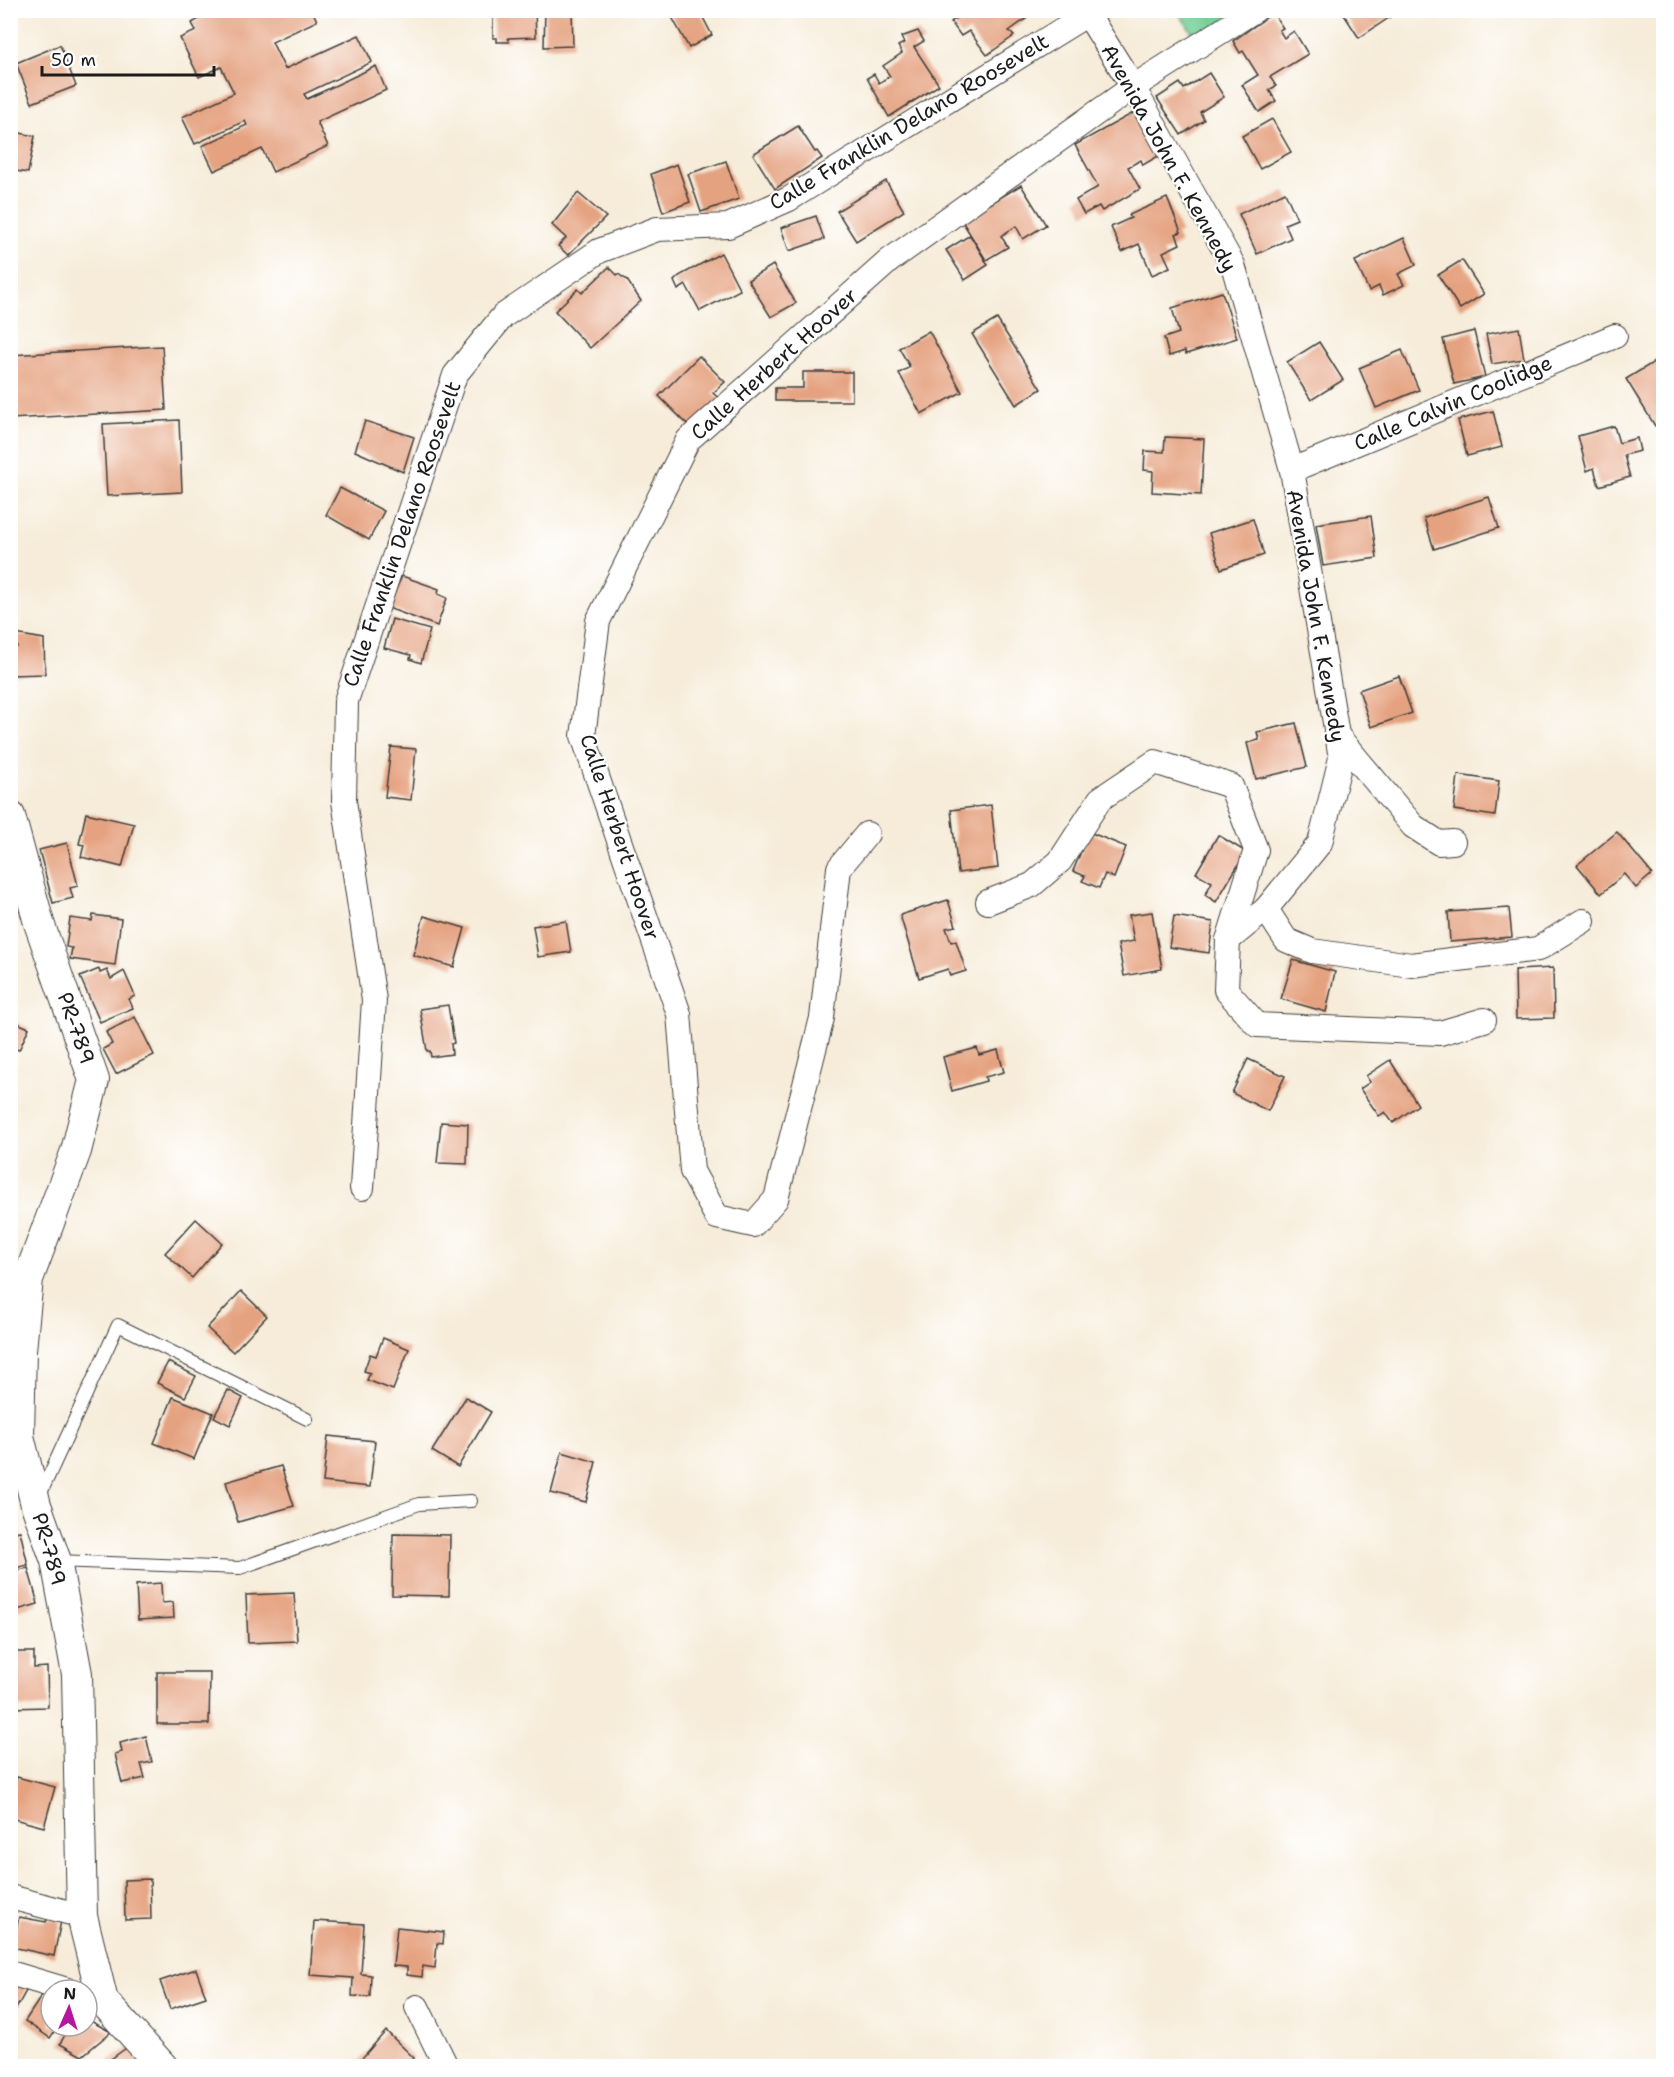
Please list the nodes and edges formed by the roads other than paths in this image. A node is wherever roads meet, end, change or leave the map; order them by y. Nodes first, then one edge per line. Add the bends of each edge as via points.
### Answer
1 (1255, 10) edge
2 (1089, 12) edge
3 (1133, 87) junction
4 (1615, 336) dead end
5 (1292, 470) junction
6 (1336, 734) junction
7 (10, 816) edge
8 (867, 834) dead end
9 (1453, 842) dead end
10 (15, 854) edge
11 (988, 902) dead end
12 (1266, 909) junction
13 (1583, 921) dead end
14 (1228, 940) junction
15 (1484, 1020) dead end
16 (362, 1188) dead end
17 (307, 1419) dead end
18 (471, 1502) dead end
19 (36, 1505) junction
20 (56, 1561) junction
21 (10, 1897) edge
22 (82, 1916) junction
23 (10, 1973) edge
24 (92, 1978) edge
25 (39, 1982) edge
26 (99, 2003) edge
27 (417, 2007) dead end
28 (162, 2067) edge
29 (446, 2067) edge

1 - 3 street, Calle Herbert Hoover
2 - 3 street, Avenida John F. Kennedy
2 - 16 street, Calle Franklin Delano Roosevelt via 789,199 728,226 657,229 599,251 503,316 455,375 346,701 344,801 374,1000
3 - 5 street, Avenida John F. Kennedy via 1233,264
3 - 8 street, Calle Herbert Hoover via 890,260 688,440 598,621 583,736 679,1014 692,1171 717,1217 753,1225 776,1199 822,1018 839,868
4 - 5 street, Calle Calvin Coolidge
5 - 6 street, Avenida John F. Kennedy
6 - 9 street via 1413,826 1439,843
6 - 12 street, Avenida John F. Kennedy via 1341,758 1320,843
7 - 10 street, PR-789 / PR-789
10 - 19 street, PR-789 / PR-789 via 94,1080 76,1151 28,1279 19,1436
11 - 14 street via 1032,885 1060,861 1100,799 1155,762 1231,786 1256,850
12 - 13 street via 1286,940 1312,951 1411,965 1538,950
12 - 14 street, Avenida John F. Kennedy
14 - 15 street via 1226,990 1257,1025 1440,1033
17 - 19 lane via 118,1325
18 - 20 lane via 419,1504 240,1568
19 - 20 street, PR-789 / PR-789
20 - 22 street, PR-789 / PR-789 via 77,1674
21 - 22 street
22 - 24 street, PR-789 / PR-789
23 - 25 street
26 - 28 street, PR-789 / PR-789
27 - 29 street

